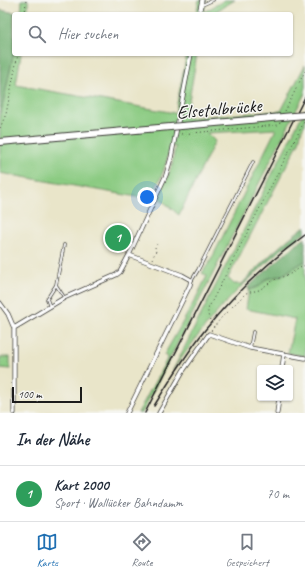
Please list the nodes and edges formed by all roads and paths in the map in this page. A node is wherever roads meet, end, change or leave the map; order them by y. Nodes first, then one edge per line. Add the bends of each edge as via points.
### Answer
1 (26, 0) edge
2 (202, 0) edge
3 (213, 0) edge
4 (200, 6) junction
5 (25, 12) edge
6 (199, 12) edge
7 (18, 56) edge
8 (191, 56) edge
9 (305, 115) edge
10 (305, 120) edge
11 (0, 128) edge
12 (0, 142) edge
13 (253, 162) dead end
14 (157, 244) dead end
15 (64, 245) dead end
16 (129, 255) junction
17 (150, 263) junction
18 (305, 265) edge
19 (192, 280) junction
20 (56, 285) junction
21 (64, 298) junction
22 (0, 303) edge
23 (50, 306) junction
24 (215, 326) junction
25 (14, 328) junction
26 (253, 332) dead end
27 (209, 334) junction
28 (250, 348) junction
29 (284, 354) junction
30 (305, 358) edge
31 (282, 365) edge
32 (279, 401) edge
33 (14, 413) edge
34 (127, 413) edge
35 (159, 413) edge
36 (277, 413) edge

1 - 5 path
2 - 4 street
3 - 4 lane
4 - 6 street
7 - 11 path via 6,114
8 - 16 street via 166,175
9 - 12 main road, Elsetalbrücke, bridge
10 - 24 path via 209,307 208,316
13 - 19 lane
14 - 17 path
15 - 20 lane
16 - 17 street
16 - 21 street via 116,275
17 - 19 street
18 - 24 path via 259,290 246,293
19 - 34 street
20 - 21 lane
20 - 23 lane via 47,299
21 - 23 street
22 - 25 street
23 - 25 street
24 - 27 path
25 - 33 street
26 - 28 lane
27 - 28 street
27 - 35 street
28 - 29 street
29 - 30 street
29 - 31 street
32 - 36 street

